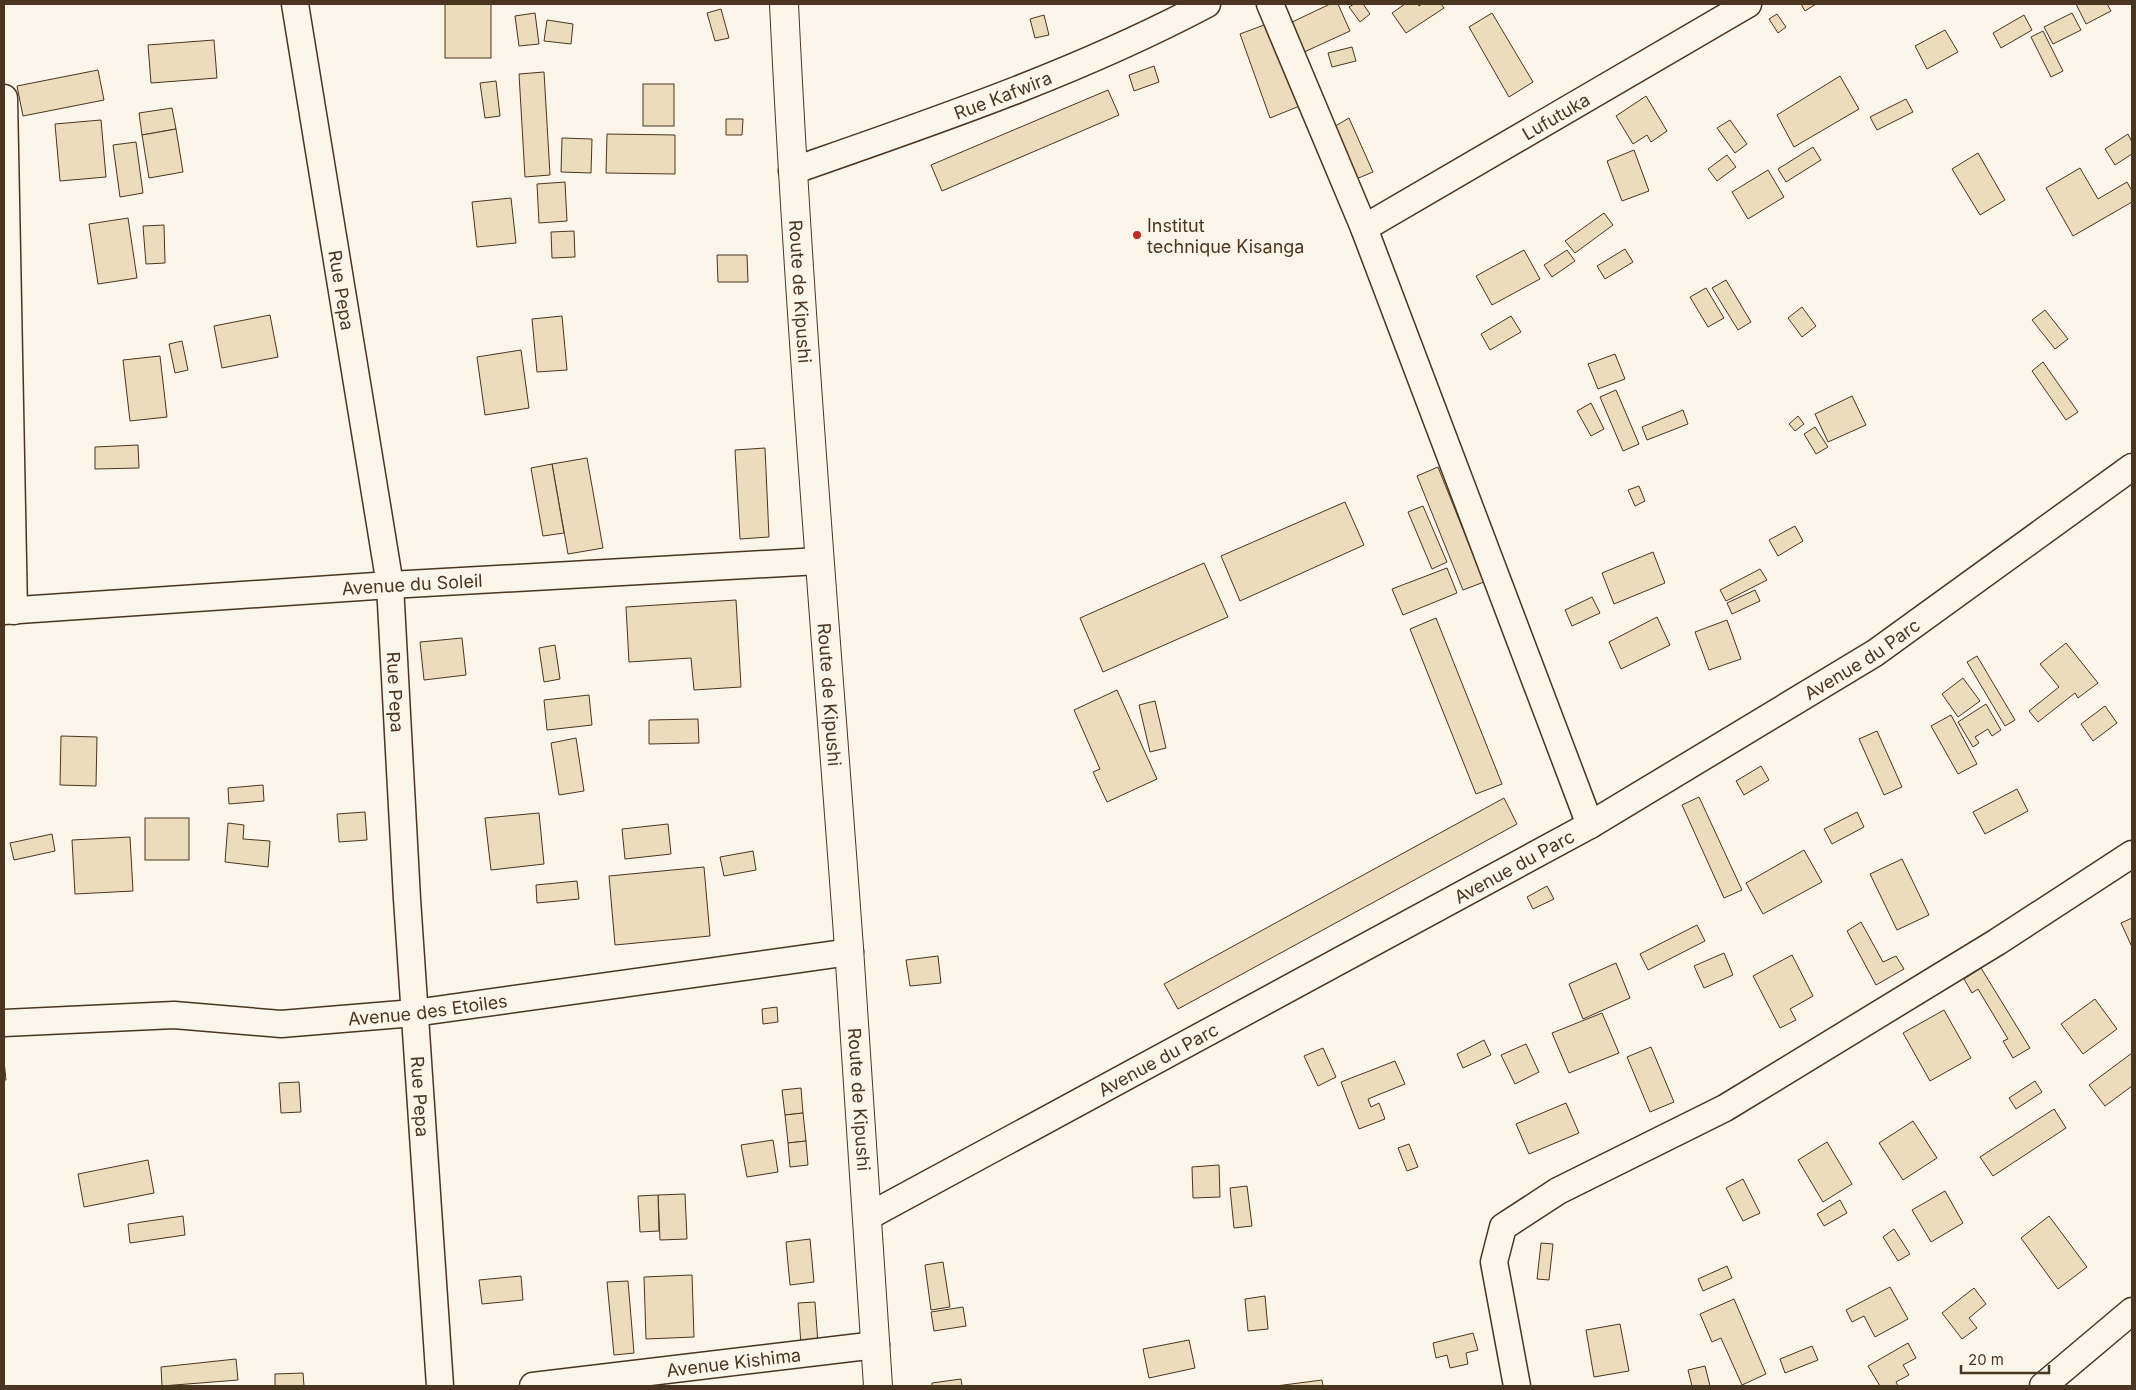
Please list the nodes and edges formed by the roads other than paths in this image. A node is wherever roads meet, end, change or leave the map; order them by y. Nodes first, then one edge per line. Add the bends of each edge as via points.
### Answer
1 (295, 4) edge
2 (784, 4) edge
3 (1207, 4) edge
4 (1270, 4) edge
5 (1748, 4) edge
6 (4, 98) edge
7 (792, 172) junction
8 (1364, 228) junction
9 (2132, 466) edge
10 (819, 562) junction
11 (390, 585) junction
12 (9, 611) edge
13 (1590, 824) junction
14 (2132, 854) edge
15 (850, 952) junction
16 (414, 1013) junction
17 (4, 1023) edge
18 (868, 1217) junction
19 (2132, 1311) edge
20 (876, 1345) junction
21 (440, 1386) edge
22 (533, 1386) edge
23 (878, 1386) edge
24 (1518, 1386) edge
25 (2043, 1386) edge

1 - 11 street, Rue Pepa
2 - 7 main road, Route de Kipushi
3 - 7 street, Rue Kafwira via 1111,49 975,106
4 - 8 street
5 - 8 street, Lufutuka
6 - 12 street
7 - 10 main road, Route de Kipushi
8 - 13 street
9 - 13 street, Avenue du Parc via 1876,653
10 - 11 street, Avenue du Soleil
10 - 15 main road, Route de Kipushi
11 - 12 street, Avenue du Soleil
11 - 16 street, Rue Pepa
13 - 18 street, Avenue du Parc
14 - 24 street via 1998,942 1725,1108 1558,1191 1503,1227 1494,1262
15 - 16 street, Avenue des Etoiles
15 - 18 main road, Route de Kipushi
16 - 17 street, Avenue des Etoiles via 281,1024 174,1015
16 - 21 street, Rue Pepa
18 - 20 main road, Route de Kipushi
19 - 25 street
20 - 22 street, Avenue Kishima
20 - 23 main road, Route de Kipushi

